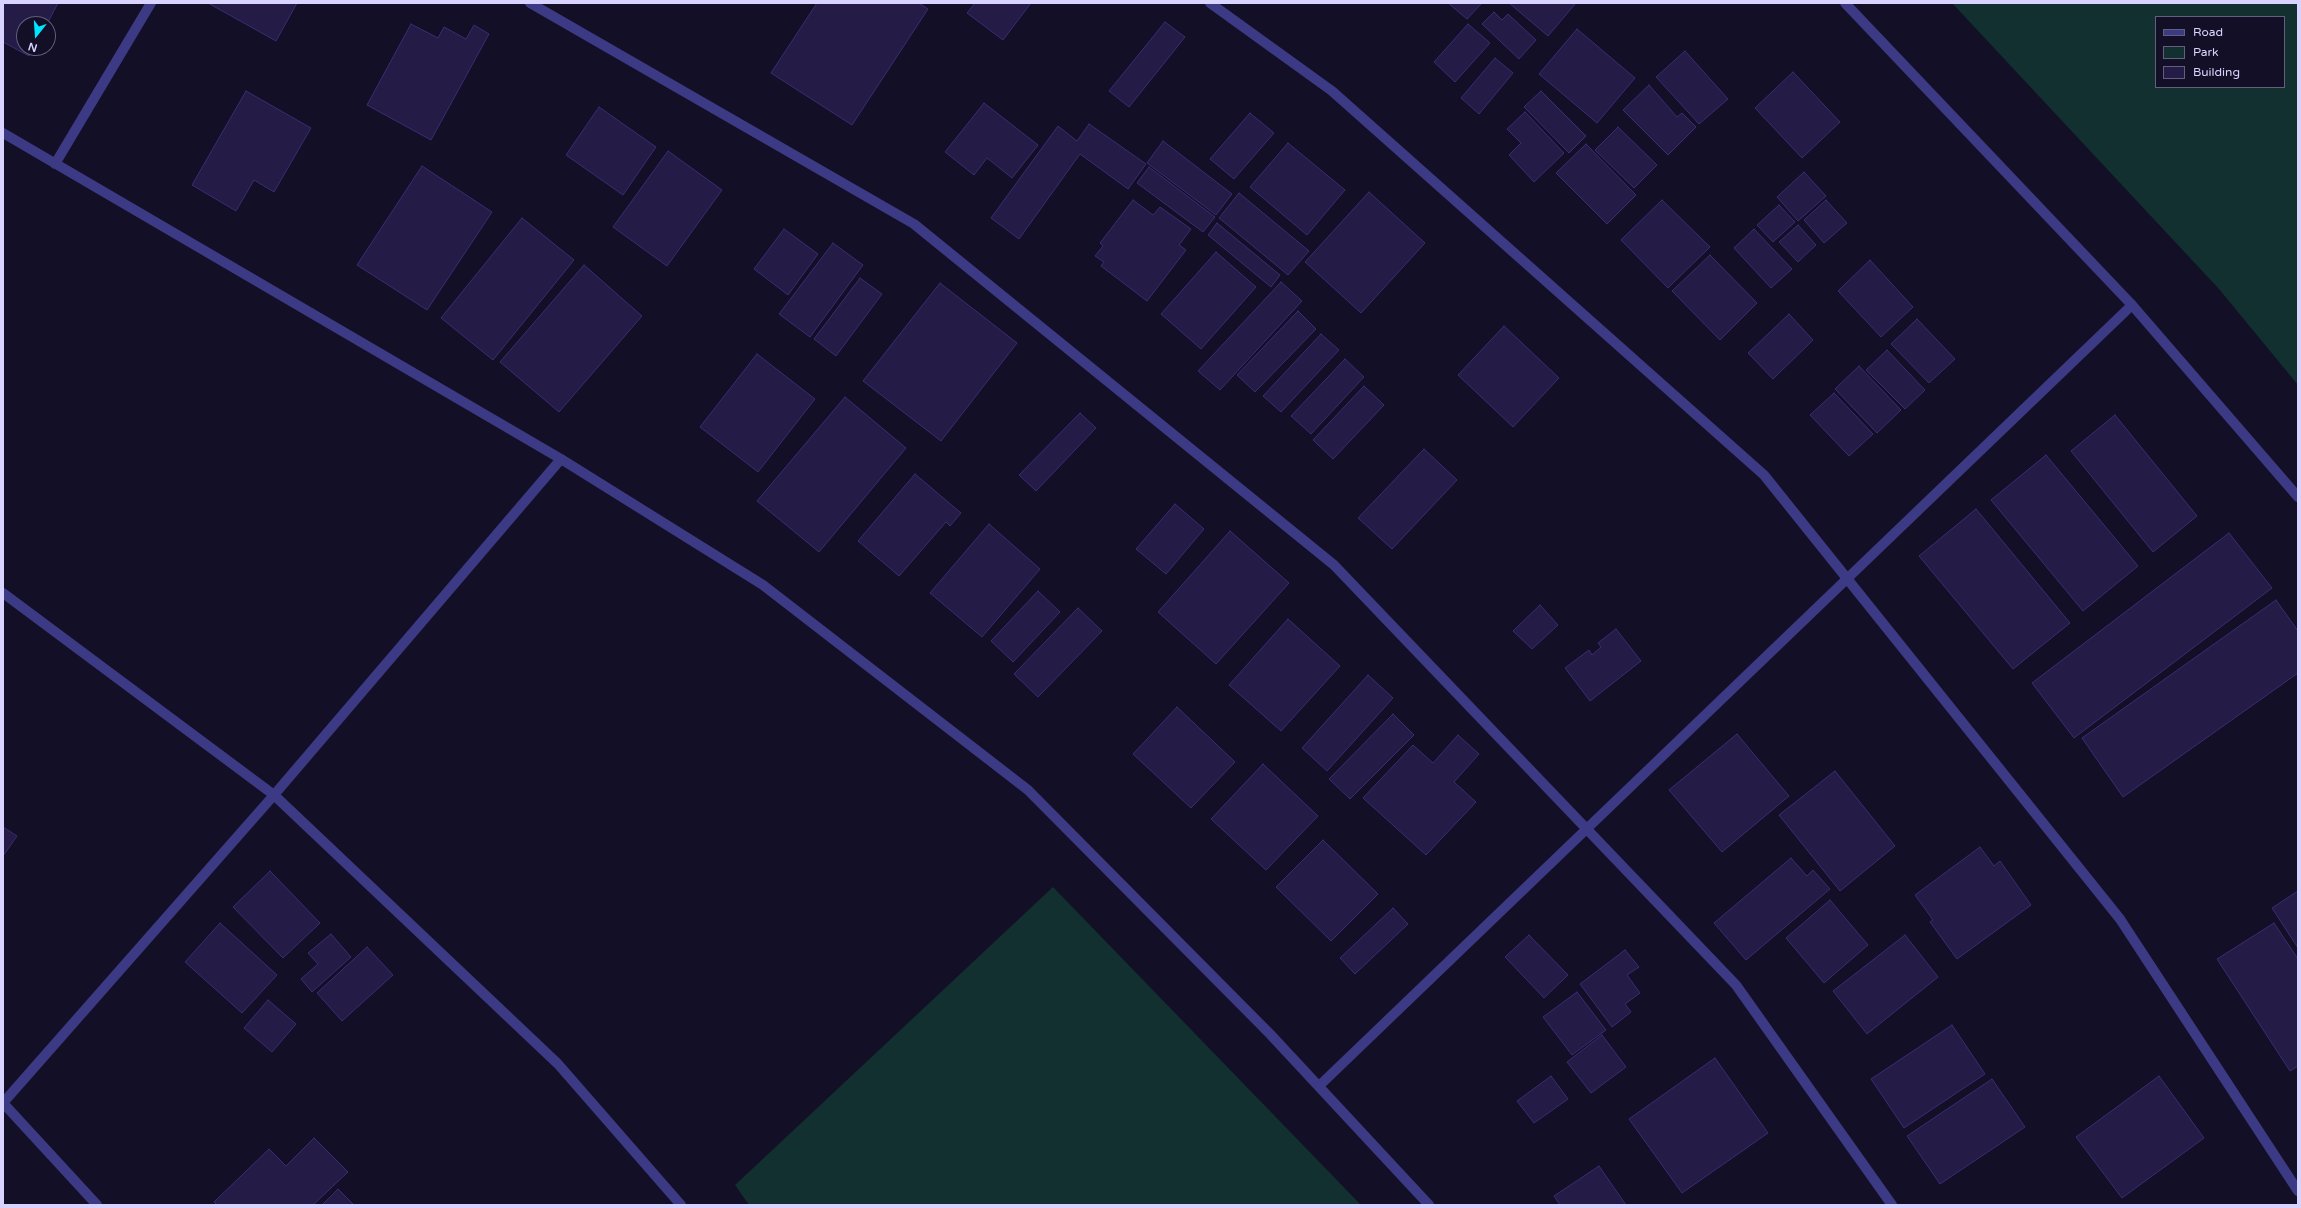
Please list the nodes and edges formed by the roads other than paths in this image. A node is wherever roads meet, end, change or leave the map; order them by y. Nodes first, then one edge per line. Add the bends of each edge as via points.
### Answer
1 (151, 3) edge
2 (530, 3) edge
3 (1210, 3) edge
4 (1845, 3) edge
5 (3, 133) edge
6 (55, 164) junction
7 (2132, 305) junction
8 (561, 459) junction
9 (2298, 497) edge
10 (1847, 579) junction
11 (3, 593) edge
12 (274, 795) junction
13 (1586, 829) junction
14 (1319, 1086) junction
15 (3, 1103) edge
16 (2298, 1191) edge
17 (97, 1205) edge
18 (681, 1205) edge
19 (1429, 1205) edge
20 (1892, 1205) edge

1 - 6 street
2 - 13 street via 914,224 1334,565
3 - 10 street via 1332,91 1764,475
4 - 7 street
5 - 6 street
6 - 8 street
7 - 9 street
7 - 10 street
8 - 12 street
8 - 14 street via 763,585 1028,790 1265,1028
10 - 13 street
10 - 16 street via 2120,919
11 - 12 street
12 - 15 street
12 - 18 street via 558,1064
13 - 14 street
13 - 20 street via 1736,985
14 - 19 street
15 - 17 street

